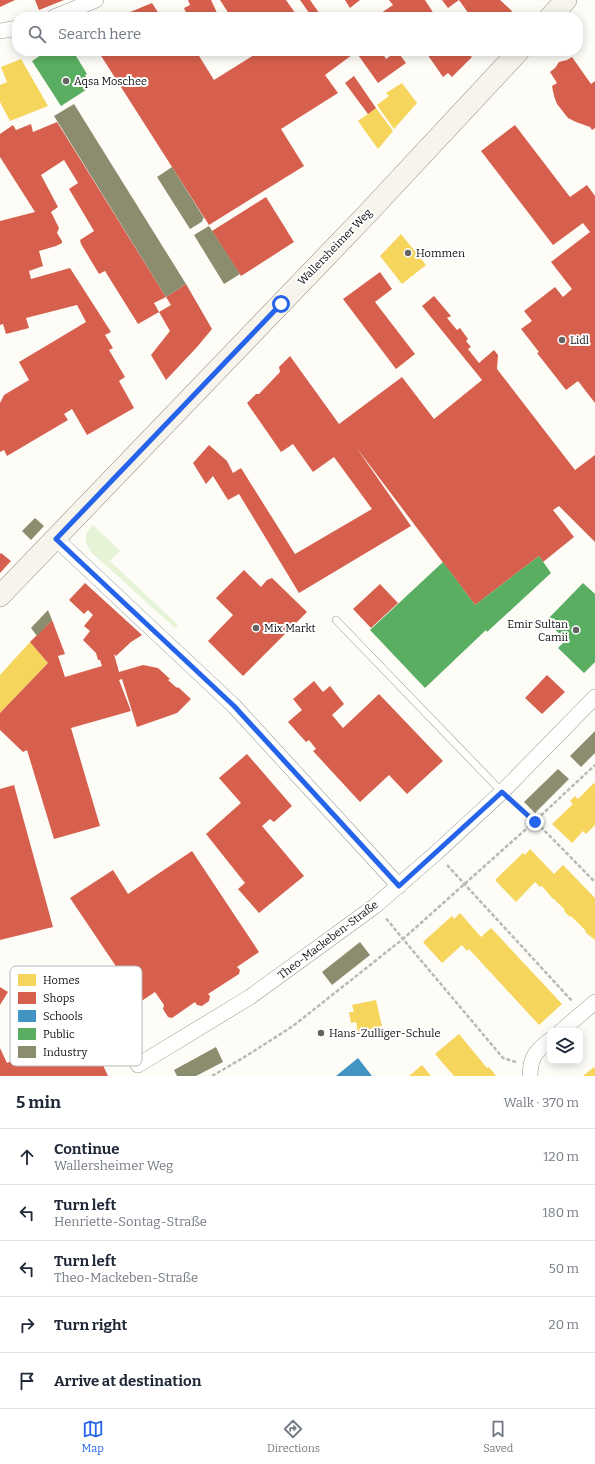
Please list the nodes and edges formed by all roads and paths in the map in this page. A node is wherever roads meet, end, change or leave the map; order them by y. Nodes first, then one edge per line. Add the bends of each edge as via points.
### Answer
1 (96, 0) edge
2 (566, 0) edge
3 (66, 12) edge
4 (555, 12) edge
5 (12, 29) edge
6 (0, 31) edge
7 (514, 56) edge
8 (56, 539) junction
9 (0, 596) edge
10 (336, 620) dead end
11 (595, 697) edge
12 (595, 765) edge
13 (502, 792) junction
14 (535, 822) junction
15 (436, 853) junction
16 (595, 882) edge
17 (464, 884) junction
18 (399, 886) junction
19 (375, 906) junction
20 (403, 939) junction
21 (595, 1002) edge
22 (583, 1012) junction
23 (564, 1028) edge
24 (547, 1042) edge
25 (142, 1063) edge
26 (530, 1071) edge
27 (212, 1076) edge

1 - 3 street
2 - 4 street
5 - 6 street
7 - 8 street, Wallersheimer Weg
8 - 9 street, Wallersheimer Weg
8 - 18 street via 234,706
10 - 13 lane
11 - 13 street, Theo-Mackeben-Straße
12 - 14 path
13 - 14 path
13 - 15 street, Theo-Mackeben-Straße
14 - 16 path
14 - 17 path
15 - 17 path
15 - 18 street, Theo-Mackeben-Straße
17 - 20 path
17 - 22 path
18 - 19 street, Theo-Mackeben-Straße
19 - 20 path
19 - 25 street, Theo-Mackeben-Straße via 250,997
20 - 26 path via 503,1058
20 - 27 path via 293,1026
21 - 22 street
22 - 23 street
24 - 26 street via 536,1051

